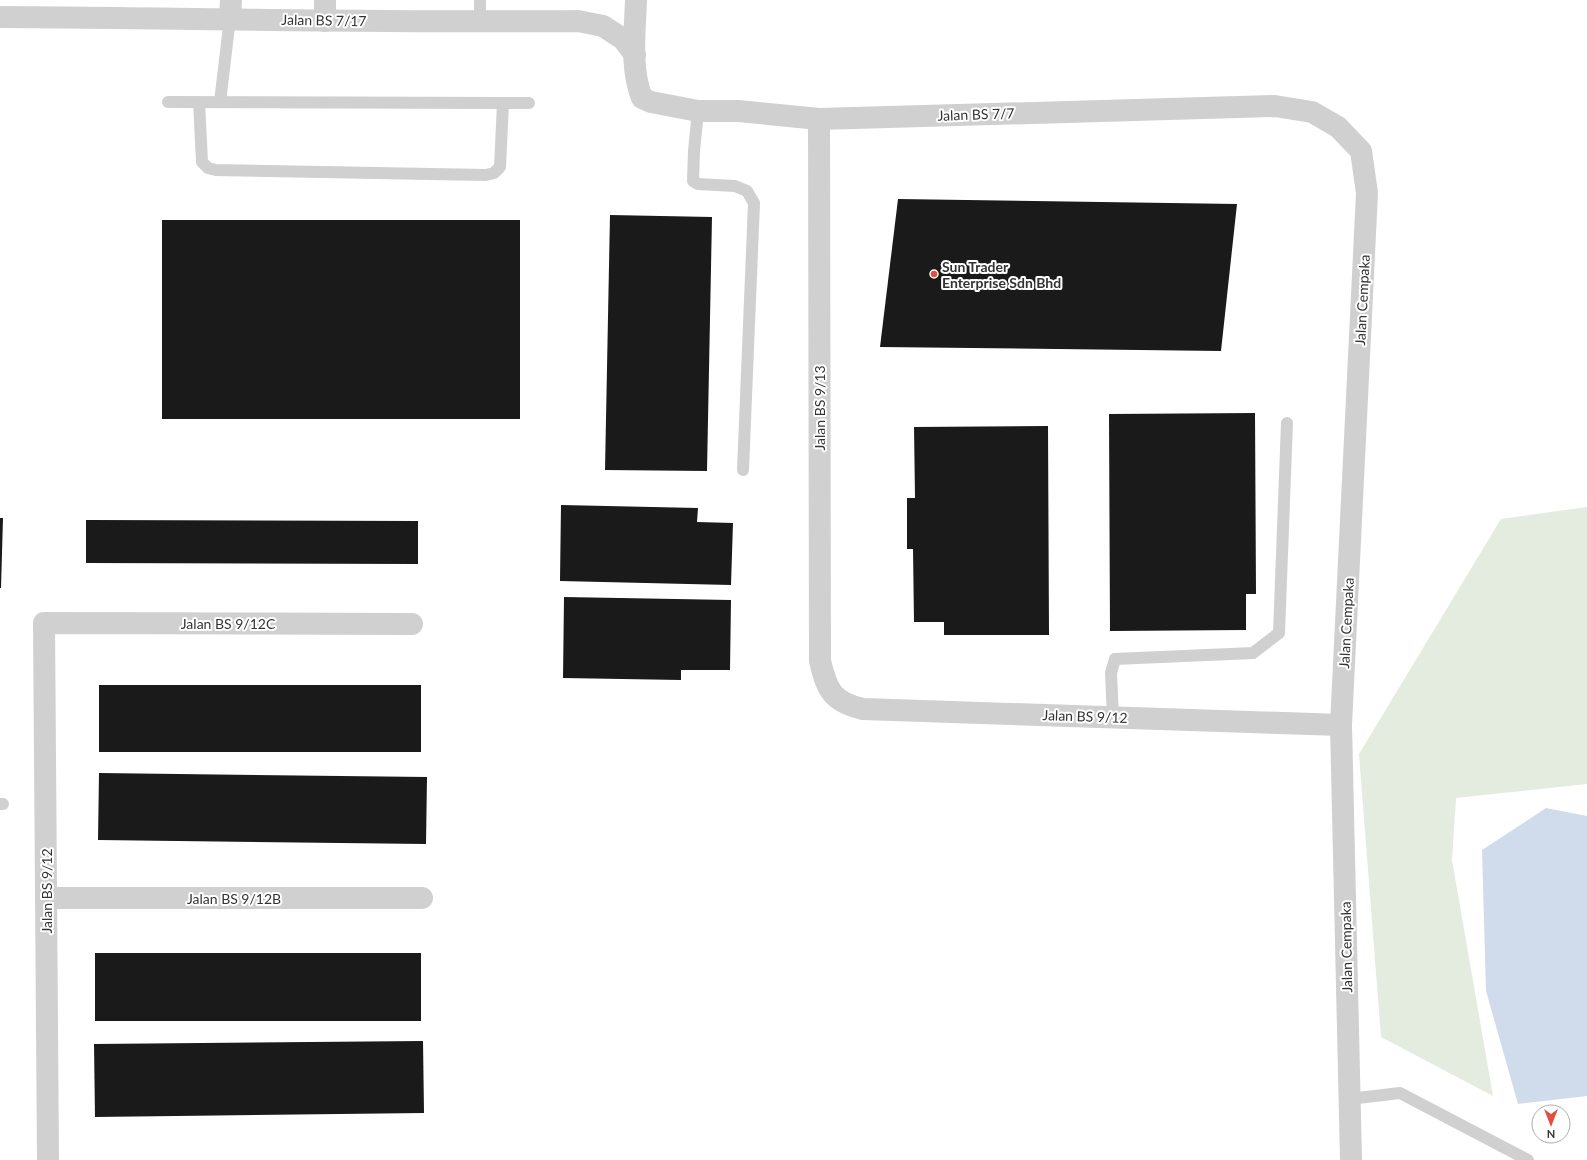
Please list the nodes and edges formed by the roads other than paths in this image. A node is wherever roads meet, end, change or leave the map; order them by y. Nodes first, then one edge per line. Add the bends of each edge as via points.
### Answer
1 (480, 0) edge
2 (636, 0) edge
3 (148, 9) edge
4 (231, 9) edge
5 (325, 11) edge
6 (0, 17) edge
7 (480, 22) junction
8 (634, 55) junction
9 (168, 102) dead end
10 (199, 102) junction
11 (220, 102) junction
12 (503, 103) junction
13 (529, 103) dead end
14 (698, 111) junction
15 (1312, 112) joint
16 (819, 119) junction
17 (1287, 422) dead end
18 (743, 470) dead end
19 (44, 623) joint
20 (412, 624) dead end
21 (833, 694) joint
22 (1113, 717) junction
23 (1341, 725) junction
24 (46, 898) junction
25 (422, 898) dead end
26 (1349, 1099) junction
27 (48, 1160) edge
28 (1350, 1160) edge
29 (1528, 1160) edge

1 - 7 lane
2 - 8 street
3 - 4 street, Jalan BS 7/17
3 - 6 street, Jalan BS 7/17
4 - 5 street, Jalan BS 7/17
4 - 11 lane
5 - 7 street, Jalan BS 7/17
7 - 8 street, Jalan BS 7/17 via 578,21 603,26 623,39
8 - 14 street, Jalan BS 7/7 via 642,98
9 - 10 lane
10 - 11 lane
10 - 12 lane via 202,162 208,168 486,175 494,173 500,167
11 - 12 lane
12 - 13 lane
14 - 16 street, Jalan BS 7/7 via 738,111
14 - 18 lane via 693,181 698,184 735,186 747,190 754,203
15 - 16 street, Jalan BS 7/7 via 1275,106
15 - 23 street, Jalan Cempaka via 1338,127 1361,152 1367,193
16 - 21 street, Jalan BS 9/13 via 820,661 824,681
17 - 22 lane via 1279,633 1253,653 1115,659 1111,673
19 - 20 street, Jalan BS 9/12C
19 - 24 street, Jalan BS 9/12
21 - 22 street, Jalan BS 9/12 via 848,705 863,709
22 - 23 street, Jalan BS 9/12
23 - 26 street, Jalan Cempaka
24 - 25 street, Jalan BS 9/12B
24 - 27 street, Jalan BS 9/12
26 - 28 street, Jalan Cempaka
26 - 29 lane via 1400,1093

